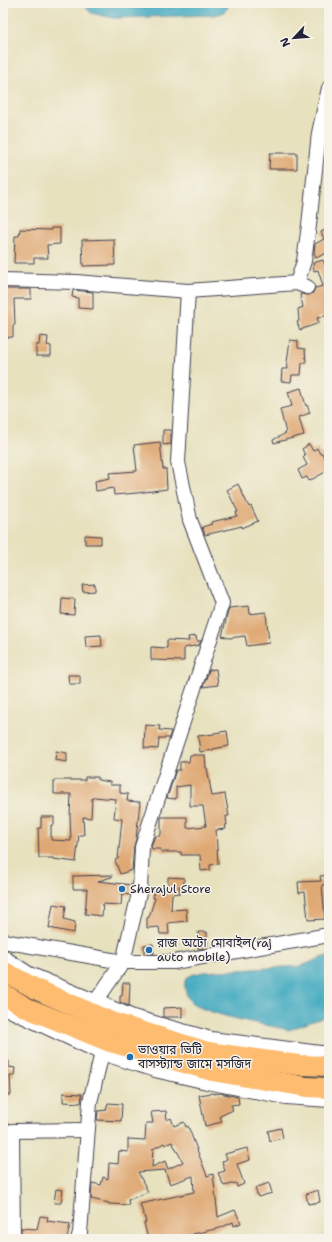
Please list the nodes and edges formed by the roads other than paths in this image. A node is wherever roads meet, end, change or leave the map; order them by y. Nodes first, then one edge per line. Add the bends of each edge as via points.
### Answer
1 (329, 88) edge
2 (3, 280) edge
3 (188, 291) junction
4 (329, 936) edge
5 (3, 940) edge
6 (3, 958) edge
7 (123, 962) junction
8 (3, 971) edge
9 (3, 994) edge
10 (96, 1001) junction
11 (3, 1007) edge
12 (102, 1053) junction
13 (329, 1053) edge
14 (329, 1066) edge
15 (329, 1088) edge
16 (329, 1100) edge
17 (8, 1129) edge
18 (88, 1130) junction
19 (13, 1239) edge
20 (78, 1239) edge

1 - 3 street via 318,133 302,285
2 - 3 street via 76,282
3 - 7 street via 178,462 190,520 222,603 142,847 140,890
4 - 7 street via 174,962
5 - 7 street
6 - 10 street via 29,974
7 - 10 street
8 - 14 highway via 38,990 111,1022 208,1052 298,1065
9 - 15 highway via 27,1008 110,1042 212,1071 307,1088
10 - 13 street via 133,1017 211,1039
11 - 12 street
12 - 16 street via 155,1070 207,1082 286,1097
12 - 18 street via 90,1102
17 - 18 street
17 - 19 street
18 - 20 street

